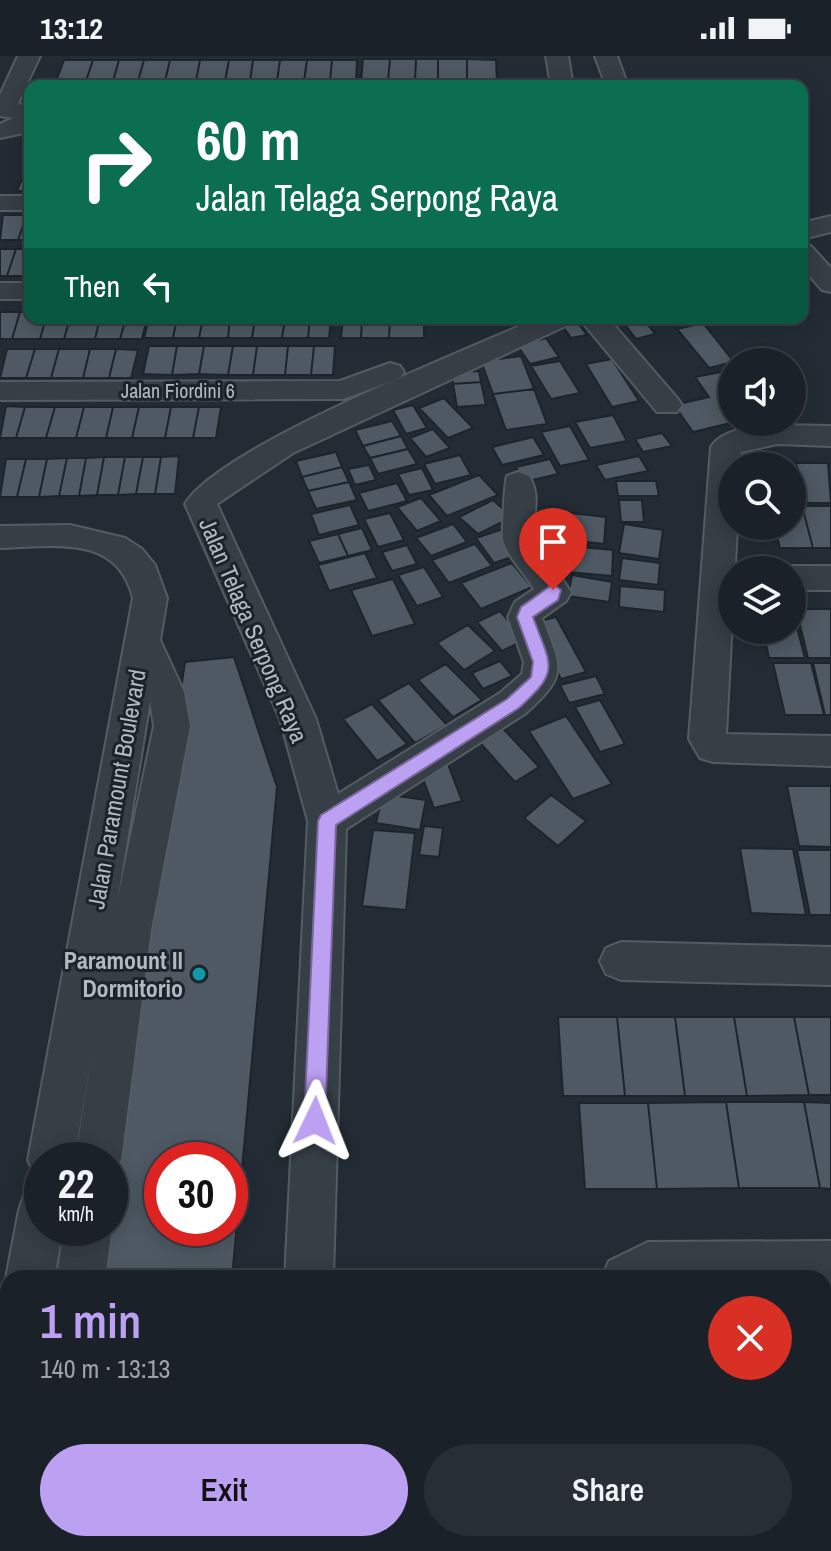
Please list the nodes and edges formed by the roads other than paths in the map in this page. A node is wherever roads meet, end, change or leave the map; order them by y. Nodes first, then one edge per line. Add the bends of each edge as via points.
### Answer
1 (29, 56) edge
2 (557, 56) edge
3 (606, 56) edge
4 (561, 80) edge
5 (615, 80) edge
6 (13, 118) edge
7 (0, 203) edge
8 (24, 203) edge
9 (831, 224) edge
10 (808, 230) edge
11 (808, 258) edge
12 (831, 284) edge
13 (0, 291) edge
14 (24, 291) edge
15 (487, 324) edge
16 (547, 324) edge
17 (598, 324) edge
18 (0, 391) edge
19 (667, 405) dead end
20 (831, 436) edge
21 (518, 483) dead end
22 (0, 537) edge
23 (724, 556) edge
24 (806, 578) edge
25 (831, 578) edge
26 (718, 634) edge
27 (142, 639) junction
28 (831, 751) edge
29 (327, 821) junction
30 (621, 961) dead end
31 (831, 966) edge
32 (54, 1142) edge
33 (101, 1142) edge
34 (36, 1246) edge
35 (85, 1246) edge
36 (831, 1265) edge
37 (31, 1270) edge
38 (82, 1270) edge
39 (309, 1270) edge
40 (641, 1270) edge

1 - 6 street
2 - 4 street
3 - 5 street
7 - 8 street
9 - 10 street
11 - 12 street
13 - 14 street
15 - 18 street, Jalan Fiordini 6 via 355,388
16 - 29 street, Jalan Telaga Serpong Raya via 282,446 201,504 298,719
17 - 19 street
20 - 23 street via 763,434 726,447
21 - 29 street via 519,539 554,592 525,617 541,662 539,680 513,703
22 - 27 street, Jalan Paramount Boulevard via 93,538 129,554 148,581
24 - 25 street
26 - 28 street via 707,739 713,747
27 - 32 street, Jalan Paramount Boulevard
27 - 33 street via 166,692 172,726 131,930
29 - 39 street
30 - 31 street
34 - 37 street
35 - 38 street
36 - 40 street

